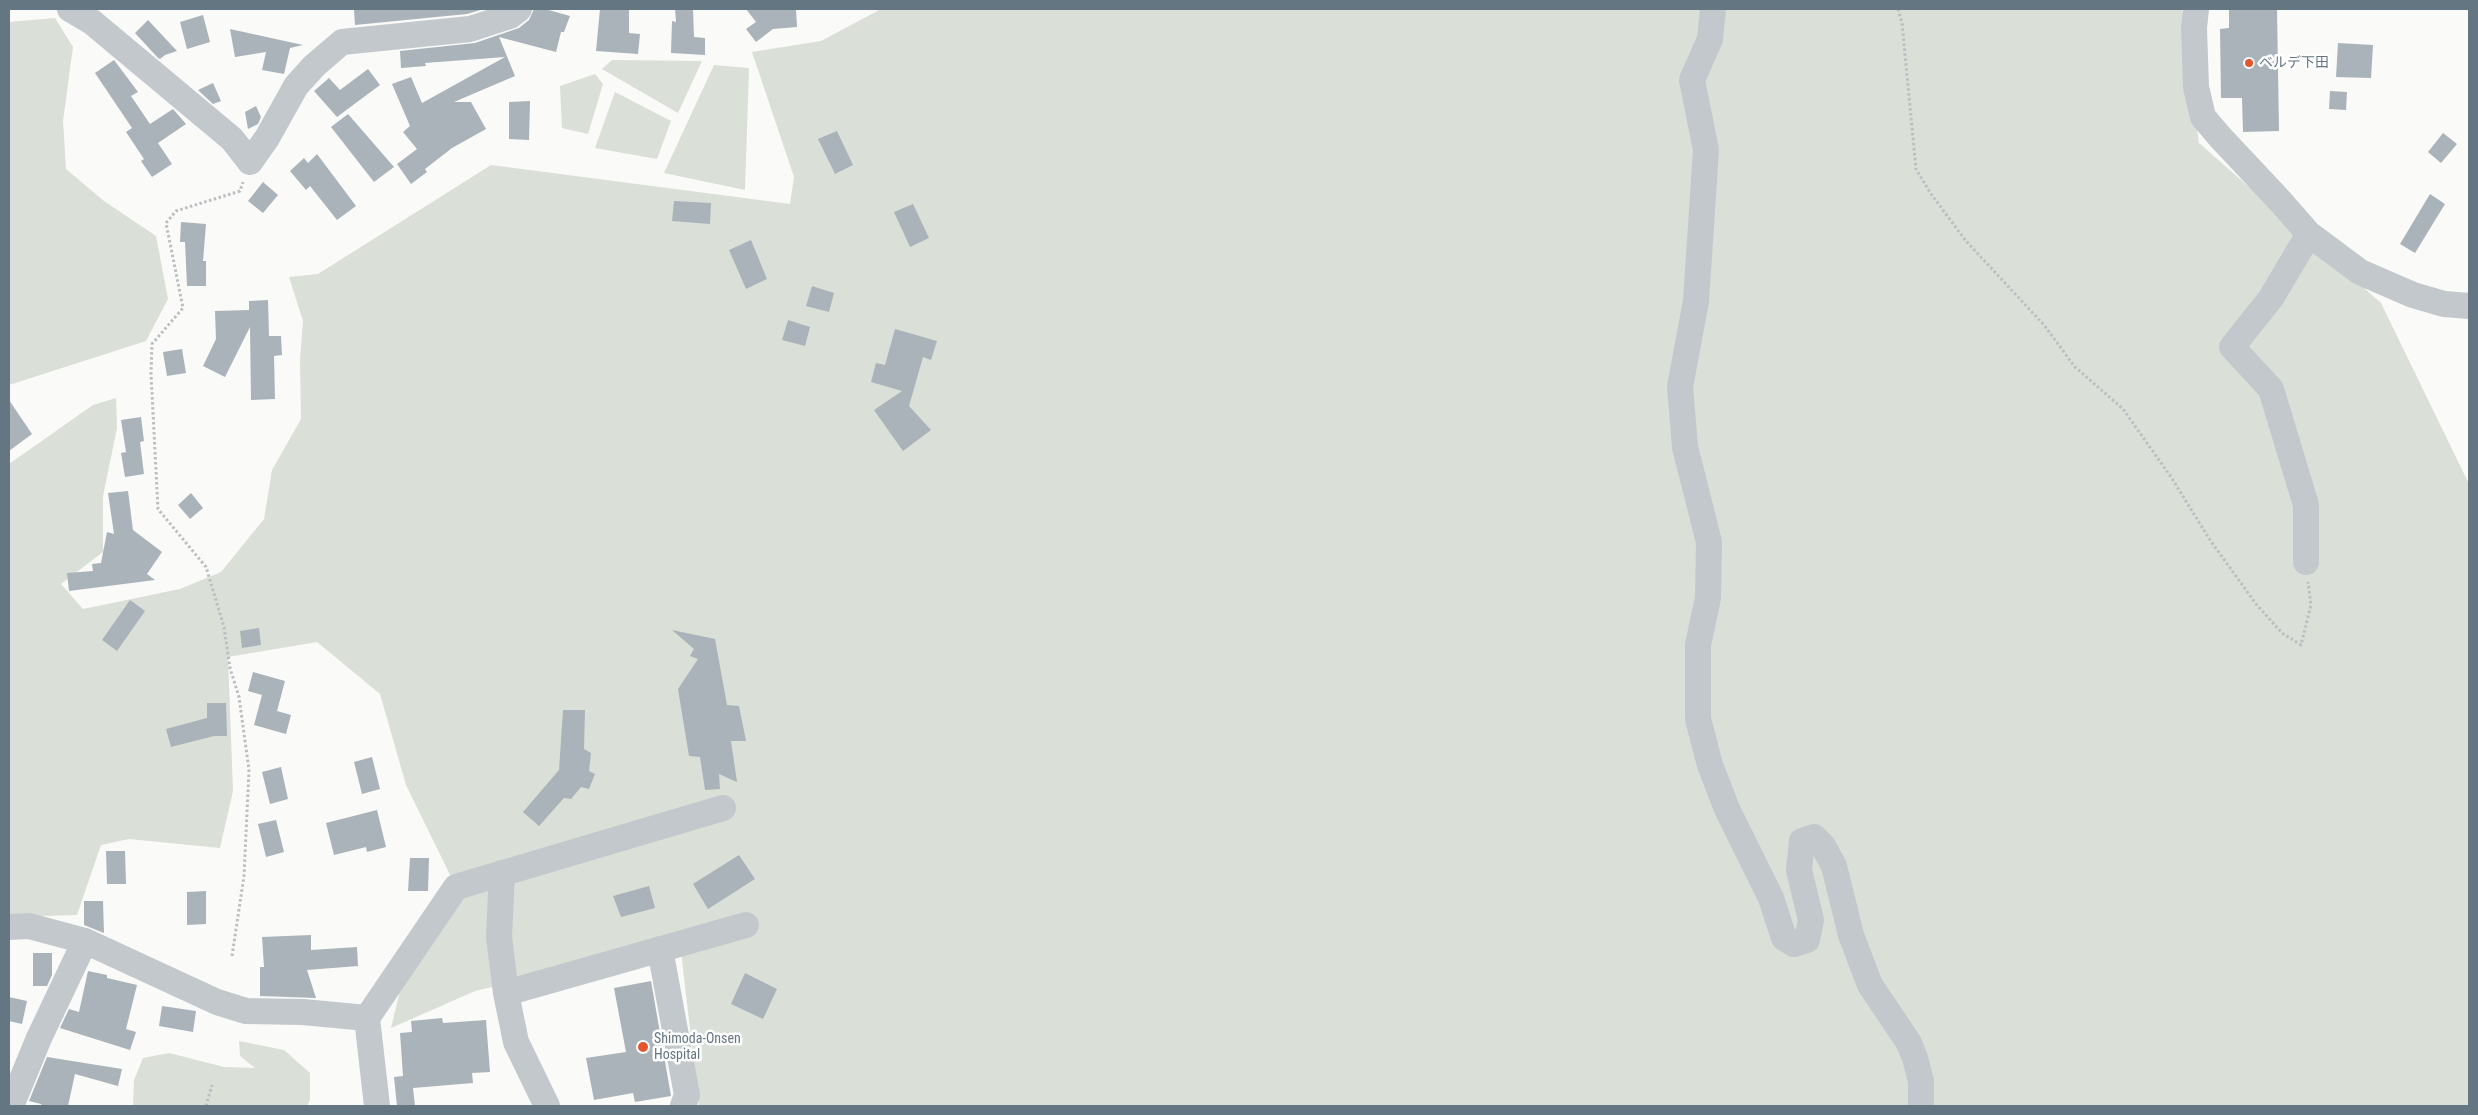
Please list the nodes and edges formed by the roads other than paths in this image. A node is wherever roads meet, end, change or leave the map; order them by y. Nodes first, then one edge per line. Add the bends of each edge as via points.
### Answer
1 (70, 9) edge
2 (520, 9) edge
3 (1714, 9) edge
4 (2196, 9) edge
5 (2309, 234) junction
6 (2469, 306) edge
7 (2306, 562) road end
8 (723, 808) dead end
9 (502, 873) junction
10 (746, 925) dead end
11 (9, 927) edge
12 (85, 941) junction
13 (660, 948) junction
14 (506, 993) junction
15 (367, 1018) junction
16 (10, 1106) edge
17 (377, 1106) edge
18 (547, 1106) edge
19 (683, 1106) edge
20 (1922, 1106) edge

1 - 2 street via 92,22 232,138 250,162 296,86 342,42 470,29 510,16
3 - 20 street via 1710,39 1692,80 1706,150 1696,301 1680,387 1685,447 1709,542 1708,598 1698,645 1698,718 1727,810 1771,898 1784,938 1794,944 1807,940 1811,920 1799,870 1802,841 1814,837 1823,846 1834,866 1851,935 1870,985 1915,1058 1921,1081
4 - 5 street via 2196,86 2203,117
5 - 6 street via 2360,272 2444,304
5 - 7 street via 2271,298 2232,347 2271,389 2306,505
8 - 9 street
9 - 14 street via 499,938
9 - 15 street via 456,887
10 - 13 street
11 - 12 street via 30,926
12 - 15 street via 217,1002 246,1011
12 - 16 street
13 - 14 street
13 - 19 street via 686,1095
14 - 18 street via 516,1042
15 - 17 street

